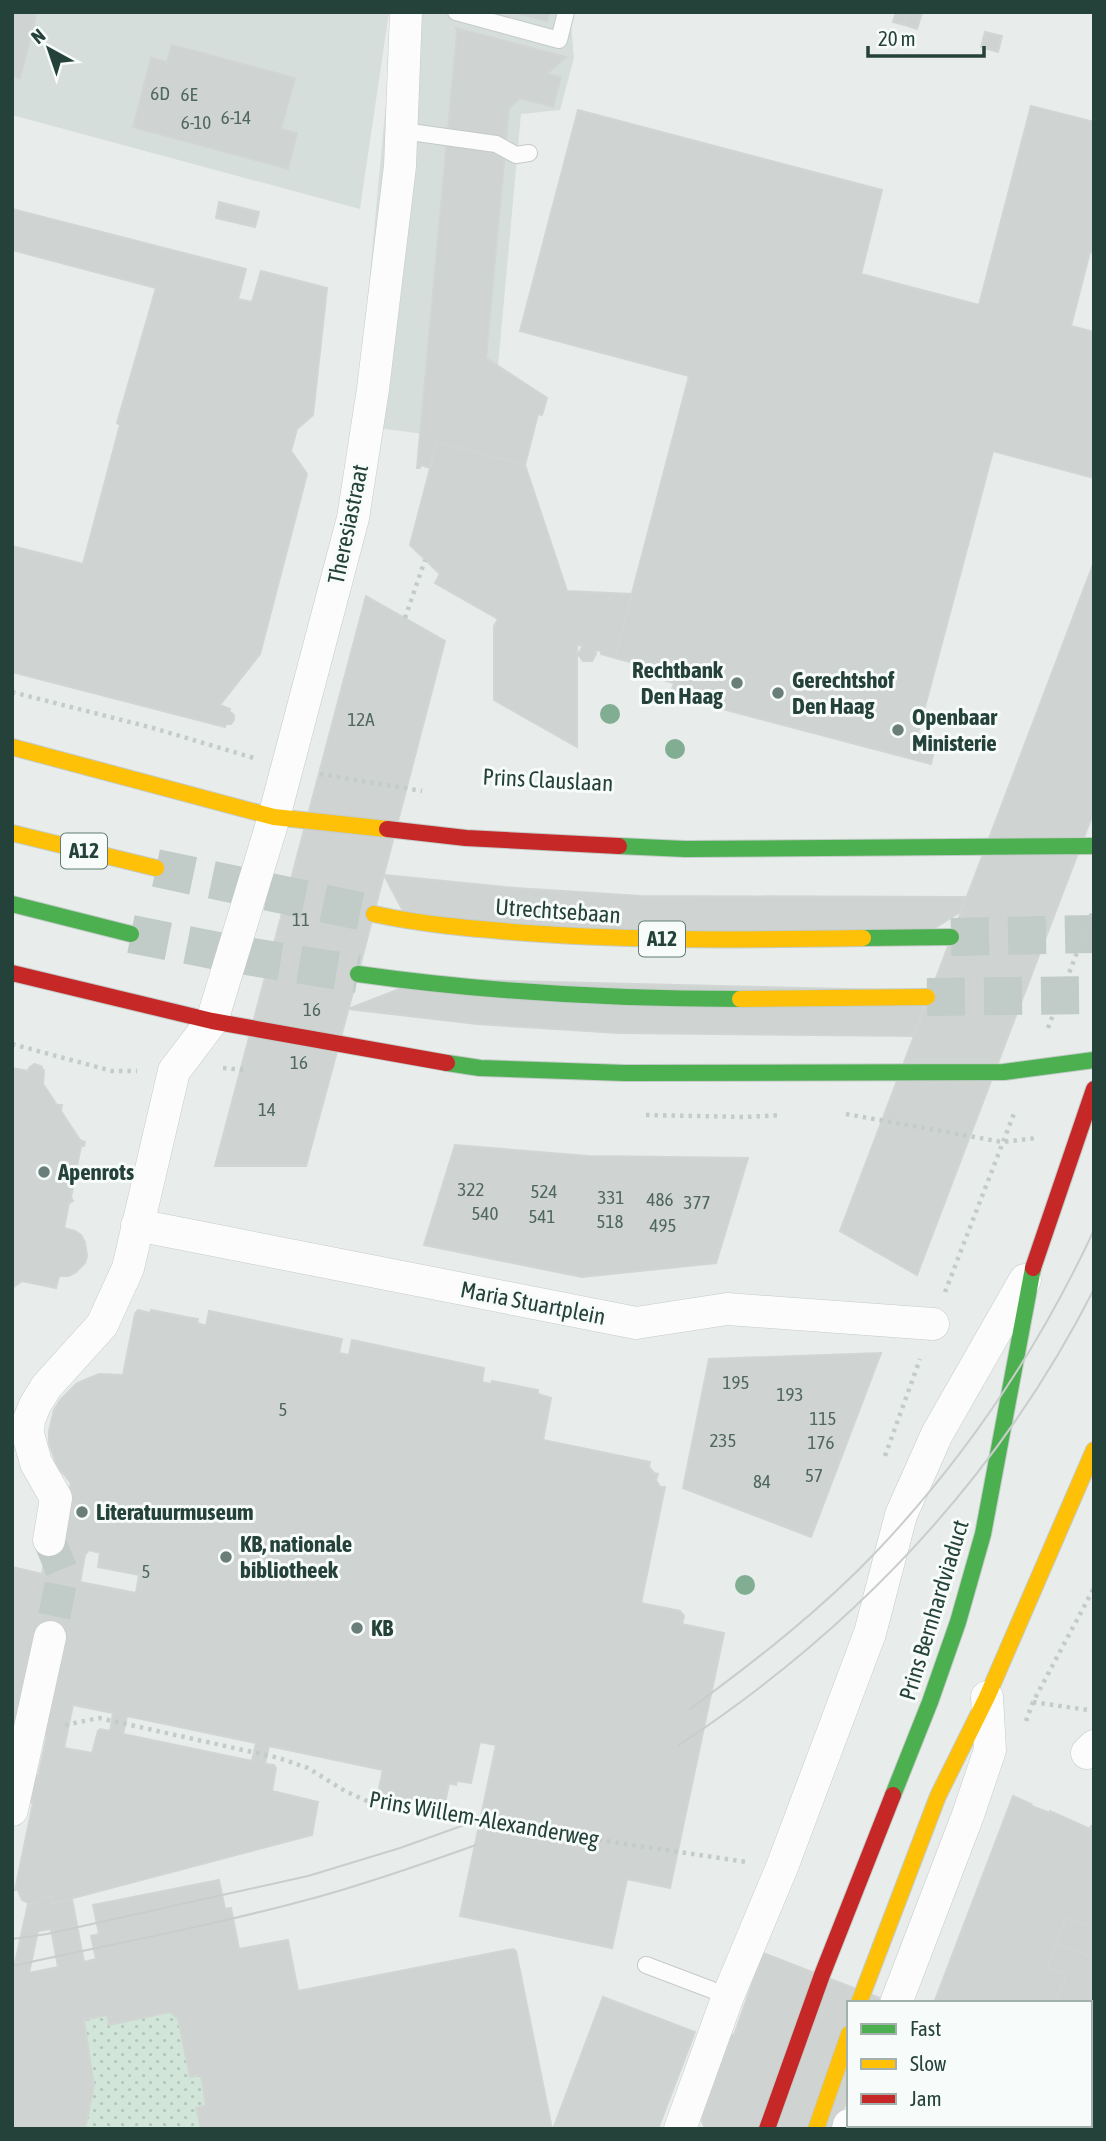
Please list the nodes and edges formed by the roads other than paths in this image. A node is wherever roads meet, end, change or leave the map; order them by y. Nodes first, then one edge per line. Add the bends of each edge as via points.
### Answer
1 (406, 12) edge
2 (456, 12) edge
3 (566, 12) edge
4 (403, 131) junction
5 (529, 153) dead end
6 (12, 747) edge
7 (274, 817) junction
8 (12, 833) edge
9 (1094, 846) edge
10 (156, 868) tunnel mouth
11 (12, 904) edge
12 (374, 914) tunnel mouth
13 (131, 934) tunnel mouth
14 (951, 937) tunnel mouth
15 (12, 973) edge
16 (358, 974) tunnel mouth
17 (927, 998) tunnel mouth
18 (212, 1021) junction
19 (1094, 1060) edge
20 (1094, 1089) edge
21 (137, 1225) junction
22 (1034, 1264) junction
23 (933, 1324) dead end
24 (21, 1419) edge
25 (1094, 1450) edge
26 (49, 1540) tunnel mouth
27 (50, 1637) tunnel mouth
28 (987, 1697) junction
29 (12, 1810) edge
30 (646, 1965) dead end
31 (728, 1996) junction
32 (861, 1997) edge
33 (897, 2001) edge
34 (847, 2040) edge
35 (680, 2129) edge
36 (767, 2129) edge
37 (816, 2129) edge

1 - 4 street, Theresiastraat
2 - 3 lane via 559,40
4 - 5 lane via 496,144 516,155
4 - 7 street, Theresiastraat via 354,518
6 - 7 street
7 - 9 street via 466,838 685,849
7 - 18 street, Theresiastraat
8 - 10 street, A12
11 - 13 street
12 - 14 street, Utrechtsebaan / A12 via 407,922 667,940
15 - 18 street
16 - 17 street via 411,984 545,995 697,1000
18 - 19 street via 480,1068 625,1073 1004,1072
18 - 21 street via 174,1071
20 - 22 street, Prins Bernhardviaduct
21 - 23 street, Maria Stuartplein via 636,1324 727,1310
21 - 24 street via 128,1268 102,1325
22 - 31 street via 937,1434 901,1515 870,1633
22 - 36 street, Prins Bernhardviaduct via 983,1534 958,1622
24 - 26 street via 36,1463 56,1498
25 - 28 street
27 - 29 street
28 - 32 street via 938,1796
28 - 33 street via 990,1750
30 - 31 lane
31 - 35 street
34 - 37 street

